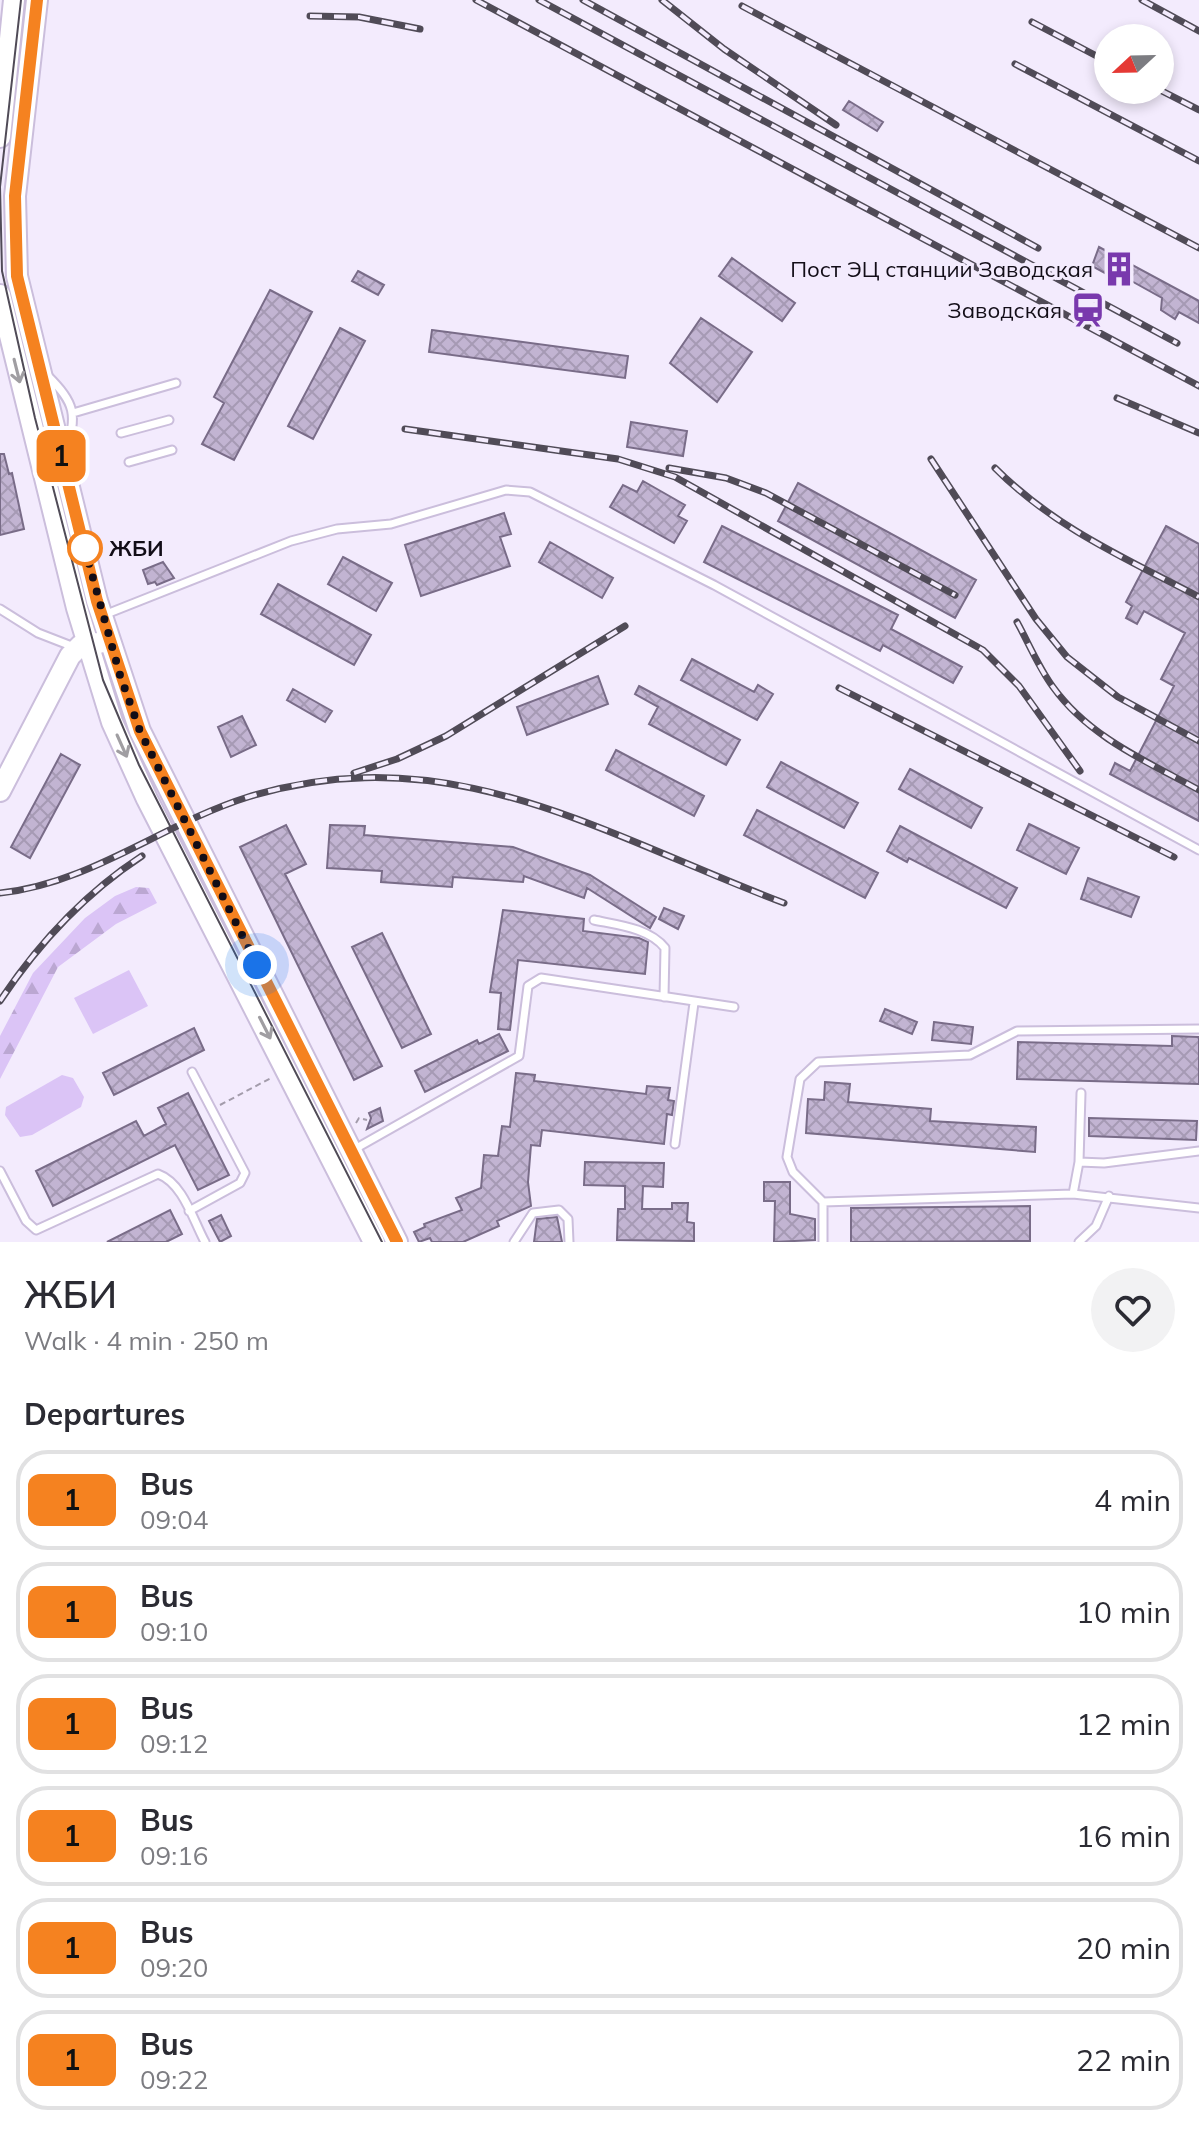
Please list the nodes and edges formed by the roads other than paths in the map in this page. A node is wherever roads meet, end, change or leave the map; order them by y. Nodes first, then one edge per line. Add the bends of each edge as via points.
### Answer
1 (14, 0) edge
2 (37, 0) edge
3 (0, 137) edge
4 (0, 295) edge
5 (38, 366) junction
6 (176, 383) dead end
7 (73, 413) junction
8 (169, 420) dead end
9 (121, 433) dead end
10 (172, 450) dead end
11 (63, 462) junction
12 (129, 462) dead end
13 (0, 609) edge
14 (102, 616) junction
15 (81, 646) junction
16 (95, 673) junction
17 (120, 675) junction
18 (54, 686) junction
19 (0, 791) edge
20 (1199, 850) edge
21 (594, 920) dead end
22 (664, 997) junction
23 (694, 1003) junction
24 (734, 1007) dead end
25 (1199, 1029) edge
26 (192, 1072) dead end
27 (1081, 1093) dead end
28 (675, 1144) dead end
29 (351, 1151) junction
30 (1199, 1151) edge
31 (1079, 1162) junction
32 (0, 1171) edge
33 (1073, 1194) junction
34 (1109, 1196) junction
35 (823, 1202) junction
36 (1199, 1208) edge
37 (189, 1211) junction
38 (205, 1242) edge
39 (374, 1242) edge
40 (397, 1242) edge
41 (514, 1242) edge
42 (569, 1242) edge
43 (823, 1242) edge
44 (1079, 1242) edge

1 - 3 main road
2 - 5 main road via 14,228 19,292
4 -> 15 main road
5 - 7 lane via 68,396
5 - 11 main road
6 - 7 lane
7 - 11 lane
8 - 9 lane
10 - 12 lane
11 - 14 main road
13 - 15 lane via 38,633
14 - 17 main road
14 - 20 lane via 291,541 337,529 391,524 506,490 530,492 739,599
15 - 16 main road
15 - 17 main road via 106,647
15 - 18 main road
16 - 18 main road via 73,675
16 -> 39 main road via 134,773
17 - 29 main road via 163,779
18 - 19 main road
21 - 22 lane via 652,935 660,942 665,948
22 - 23 lane
22 - 29 lane via 541,978 528,986 519,1056
23 - 24 lane
23 - 28 lane
25 - 35 lane via 1017,1031 970,1055 818,1062 800,1079 787,1157 793,1172
26 - 37 lane via 244,1179
27 - 31 lane
29 - 40 main road
30 - 31 lane
31 - 33 lane
32 - 37 lane via 36,1230 158,1174 176,1186
33 - 34 lane
33 - 35 lane
34 - 36 lane
34 - 44 lane via 1096,1226
35 - 43 lane
37 - 38 lane
41 - 42 lane via 533,1213 559,1210 568,1219

